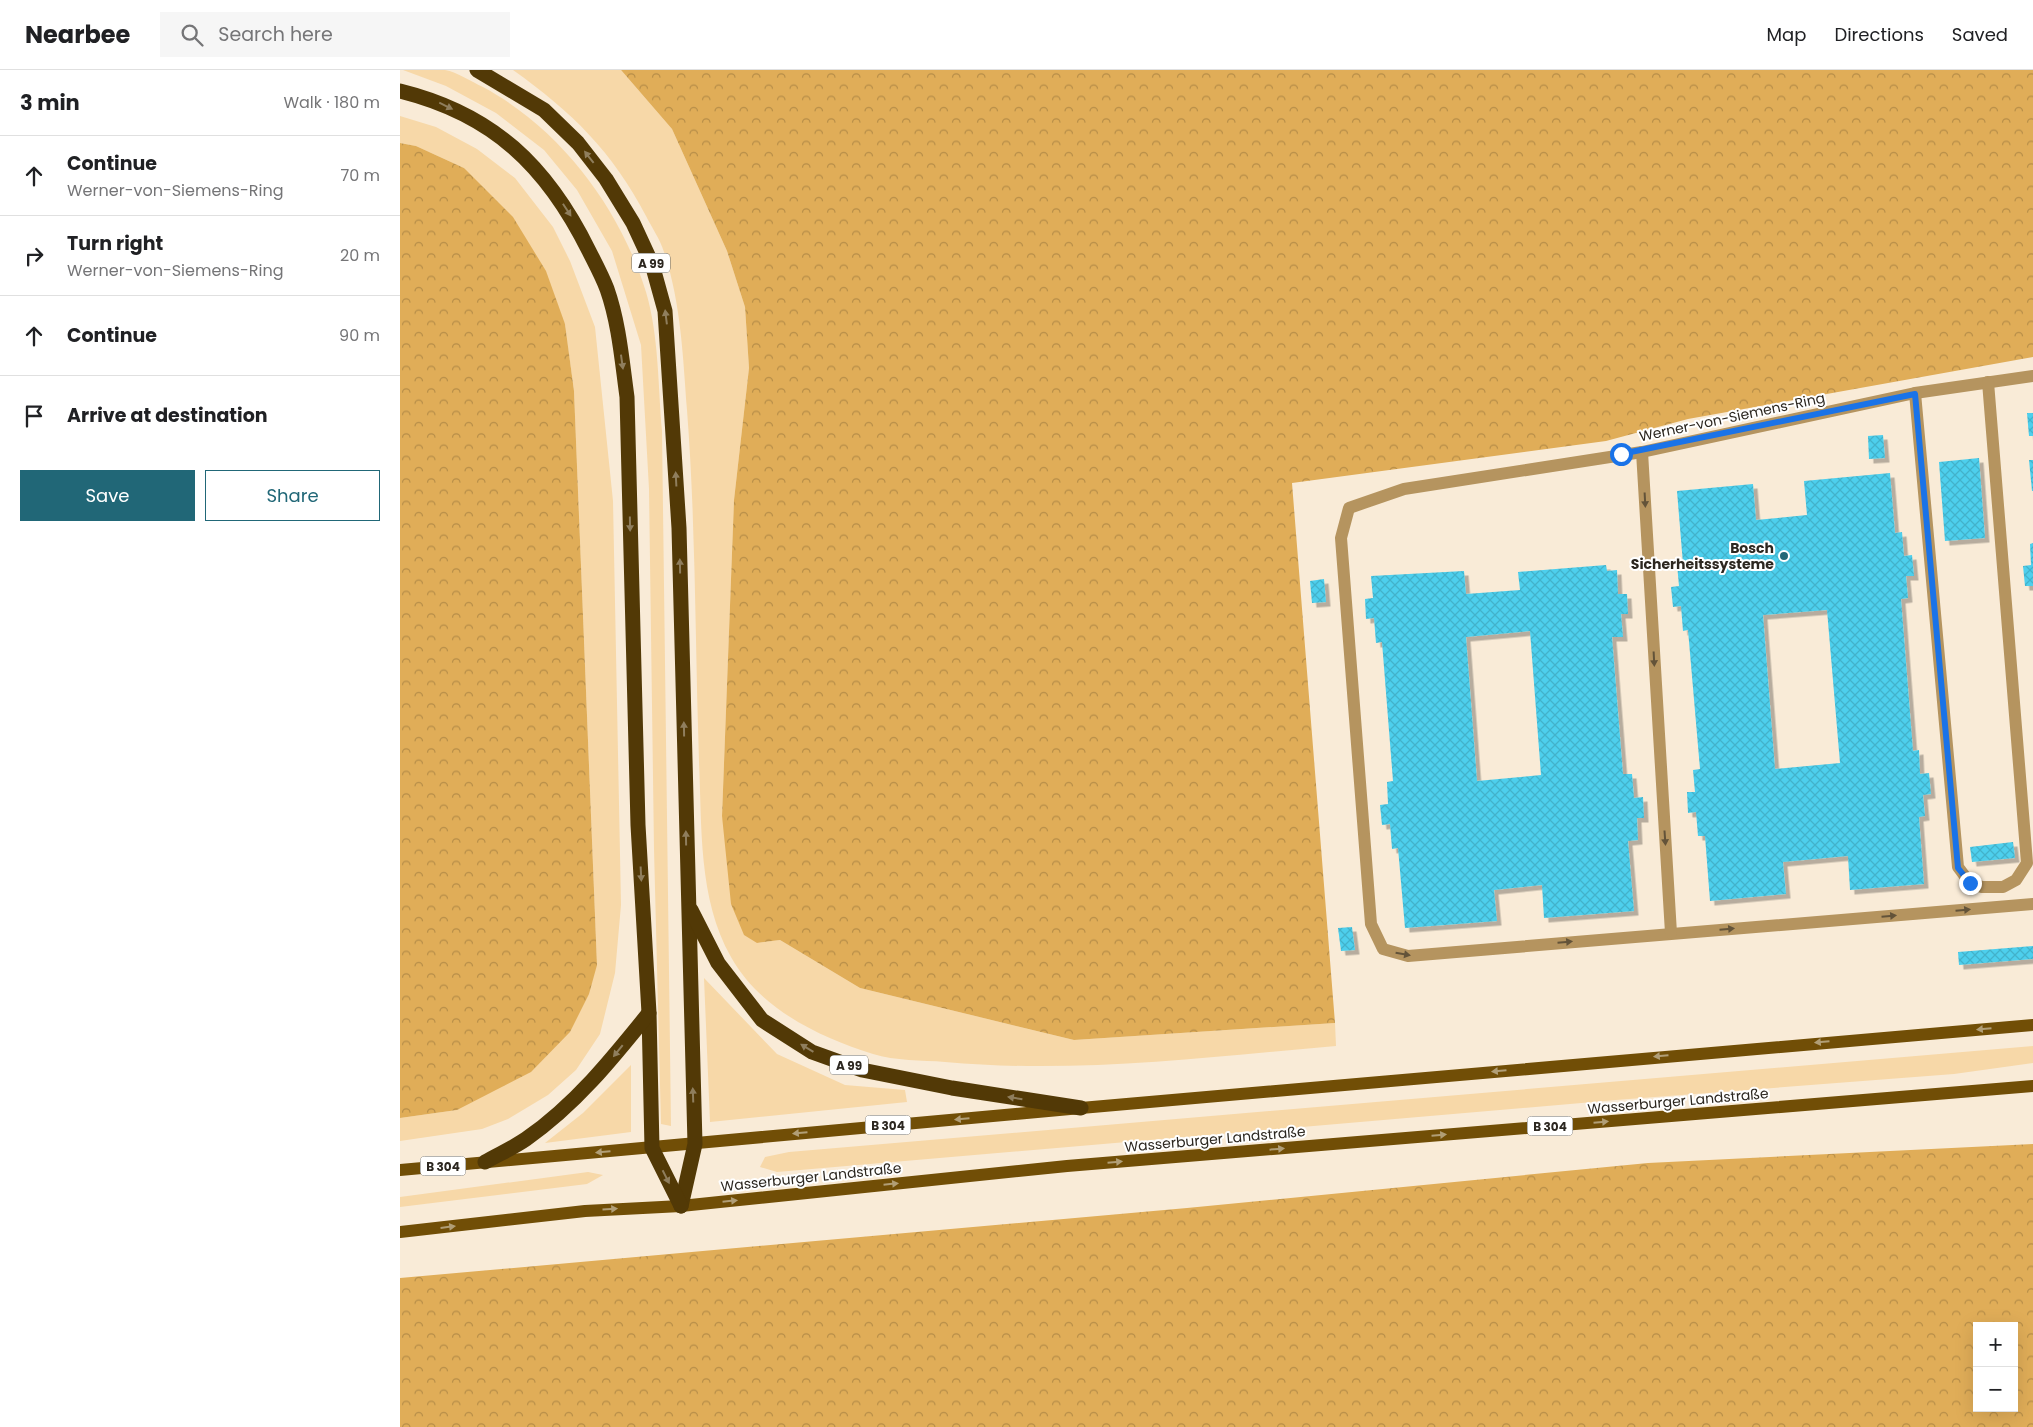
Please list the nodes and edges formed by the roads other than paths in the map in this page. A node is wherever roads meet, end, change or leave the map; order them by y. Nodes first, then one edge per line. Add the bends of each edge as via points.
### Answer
1 (477, 70) edge
2 (400, 91) edge
3 (2033, 376) edge
4 (1988, 382) junction
5 (1915, 394) junction
6 (1642, 452) junction
7 (2032, 904) edge
8 (688, 905) junction
9 (1671, 933) junction
10 (649, 1013) junction
11 (2033, 1025) edge
12 (2033, 1086) edge
13 (1080, 1108) junction
14 (695, 1144) junction
15 (652, 1148) junction
16 (485, 1162) junction
17 (400, 1170) edge
18 (681, 1206) junction
19 (400, 1232) edge

8 -> 1 highway, A 99 via 678,528 665,311 652,264 633,223 601,172 578,143 544,110
2 -> 10 highway via 432,99 467,116 500,136 529,161 570,215 607,288 618,333 627,397 638,825
3 - 4 street, Werner-von-Siemens-Ring
4 - 5 street, Werner-von-Siemens-Ring
4 - 5 street via 2027,863 2016,880 2003,887 1982,888 1970,883 1958,868
5 - 6 street, Werner-von-Siemens-Ring
6 -> 9 street
6 -> 9 street, Werner-von-Siemens-Ring via 1404,489 1349,508 1342,545 1371,924 1383,949 1408,956
9 -> 7 street
13 -> 8 highway, A 99 via 862,1070 812,1052 762,1020 718,963
14 -> 8 highway, A 99
10 - 15 highway
10 -> 16 highway via 607,1065 564,1109 525,1139
11 -> 13 main road, B 304
18 -> 12 main road, Wasserburger Landstraße / B 304 via 1067,1166
13 -> 14 main road, B 304
14 - 15 main road, B 304
14 - 18 highway, A 99
15 -> 16 main road, B 304
15 -> 18 highway
16 - 17 main road, B 304
19 -> 18 main road, Wasserburger Landstraße / B 304 via 585,1211

